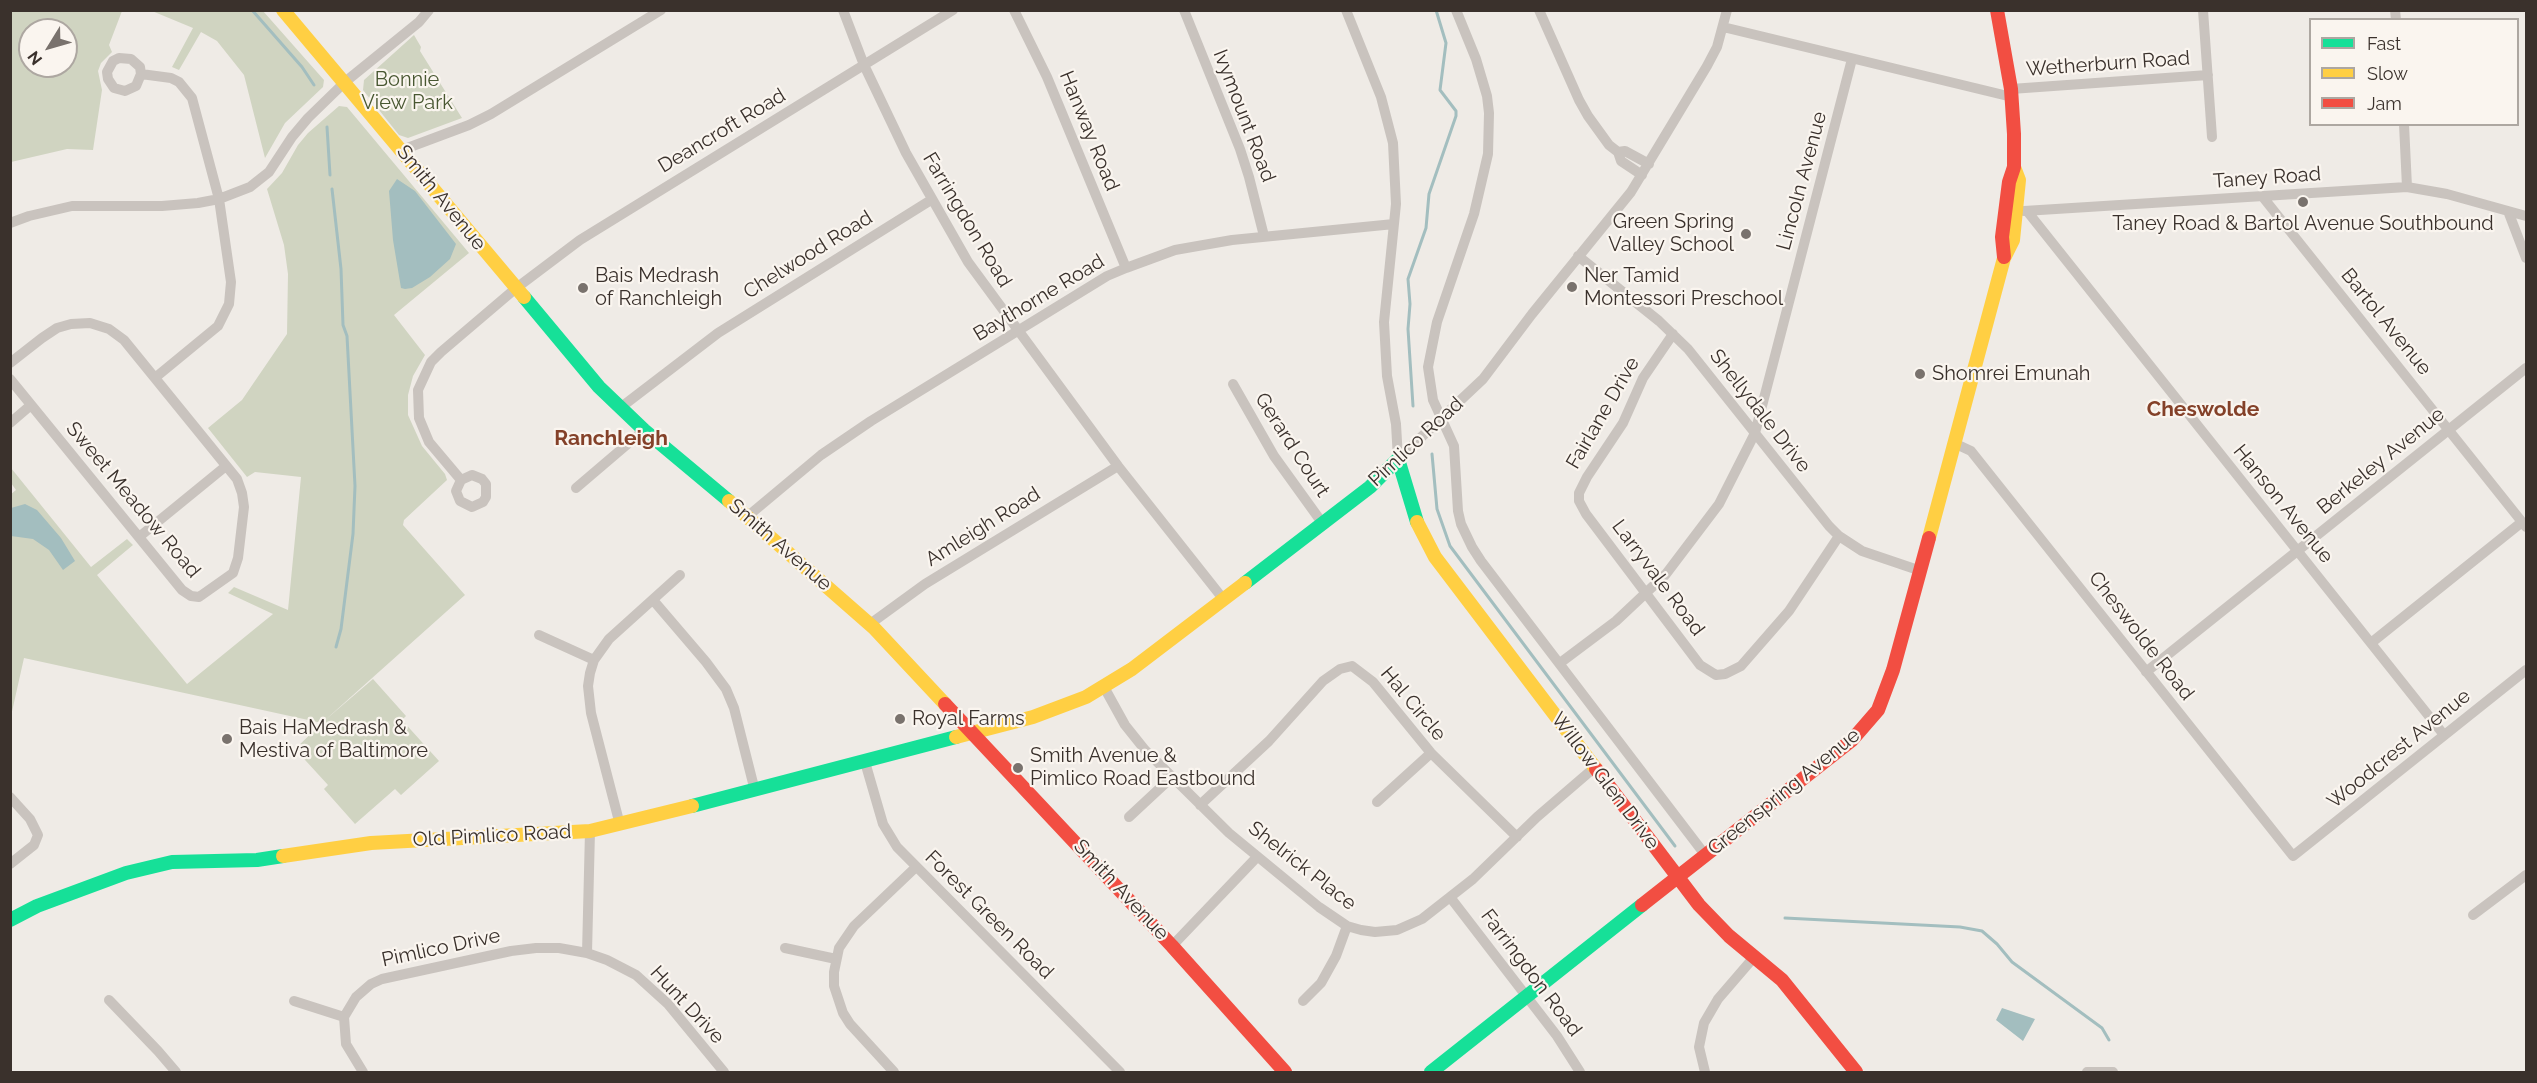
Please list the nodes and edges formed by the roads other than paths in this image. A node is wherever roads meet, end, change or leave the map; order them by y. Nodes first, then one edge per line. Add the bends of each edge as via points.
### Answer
1 (283, 10) edge
2 (429, 10) edge
3 (661, 10) edge
4 (843, 10) edge
5 (953, 10) edge
6 (1014, 10) edge
7 (1184, 10) edge
8 (1346, 10) edge
9 (1456, 10) edge
10 (1539, 10) edge
11 (1727, 10) edge
12 (1997, 10) edge
13 (2203, 10) edge
14 (1724, 27) junction
15 (1852, 59) junction
16 (864, 65) junction
17 (141, 74) dead end
18 (2208, 75) junction
19 (345, 82) junction
20 (2011, 93) junction
21 (2404, 126) edge
22 (2212, 137) dead end
23 (402, 150) junction
24 (1617, 152) junction
25 (1649, 164) junction
26 (1642, 175) junction
27 (2407, 187) junction
28 (2262, 196) junction
29 (219, 199) junction
30 (931, 200) junction
31 (2017, 210) junction
32 (2508, 211) junction
33 (2526, 216) edge
34 (10, 224) edge
35 (1394, 224) junction
36 (1264, 236) junction
37 (1578, 256) junction
38 (2526, 258) edge
39 (1126, 268) junction
40 (515, 289) junction
41 (1017, 331) junction
42 (1673, 334) junction
43 (10, 363) edge
44 (2526, 368) edge
45 (156, 377) junction
46 (10, 379) edge
47 (1233, 384) dead end
48 (31, 405) junction
49 (620, 408) junction
50 (1442, 417) junction
51 (10, 423) edge
52 (644, 430) junction
53 (2449, 430) junction
54 (1755, 433) junction
55 (1956, 444) junction
56 (1398, 459) junction
57 (226, 466) junction
58 (1118, 466) junction
59 (461, 480) dead end
60 (576, 488) dead end
61 (1586, 514) joint
62 (747, 516) junction
63 (1323, 524) junction
64 (2524, 525) edge
65 (1839, 536) junction
66 (140, 537) junction
67 (2297, 550) junction
68 (1921, 571) junction
69 (680, 575) dead end
70 (1647, 594) junction
71 (653, 600) junction
72 (1224, 600) junction
73 (870, 624) junction
74 (539, 635) dead end
75 (2371, 643) junction
76 (594, 660) junction
77 (1560, 663) junction
78 (2526, 670) edge
79 (2146, 672) junction
80 (1104, 687) junction
81 (972, 732) junction
82 (2444, 735) junction
83 (1431, 753) junction
84 (866, 762) junction
85 (1594, 768) junction
86 (1172, 777) junction
87 (755, 791) junction
88 (10, 797) edge
89 (1377, 802) dead end
90 (1200, 805) junction
91 (1129, 817) dead end
92 (620, 825) junction
93 (590, 831) junction
94 (1517, 837) junction
95 (1706, 856) junction
96 (2293, 856) joint
97 (1257, 857) junction
98 (10, 864) edge
99 (916, 867) junction
100 (2526, 875) edge
101 (1678, 878) junction
102 (1450, 897) junction
103 (2473, 915) dead end
104 (10, 920) edge
105 (1347, 926) junction
106 (1172, 946) junction
107 (786, 948) dead end
108 (587, 953) junction
109 (1755, 956) junction
110 (836, 959) junction
111 (1528, 997) junction
112 (109, 1000) dead end
113 (294, 1001) dead end
114 (1303, 1001) dead end
115 (344, 1017) junction
116 (176, 1072) edge
117 (363, 1072) edge
118 (724, 1072) edge
119 (894, 1072) edge
120 (1120, 1072) edge
121 (1285, 1072) edge
122 (1431, 1072) edge
123 (1580, 1072) edge
124 (1705, 1072) edge
125 (1856, 1072) edge
126 (2086, 1072) edge
127 (2113, 1072) edge

1 - 19 main road, Smith Avenue
2 - 19 street
3 - 23 street via 490,114
4 - 16 street, Farringdon Road
5 - 16 street, Deancroft Road
6 - 39 street, Hanway Road via 1047,77
7 - 36 street, Ivymount Road via 1240,149
8 - 35 street via 1381,97 1393,143
9 - 50 street, Willow Glen Drive via 1483,78 1489,133 1481,194 1429,354 1430,389
10 - 24 street via 1579,100
11 - 14 street, Pimlico Road
12 - 20 main road, Greenspring Avenue
13 - 18 street
14 - 15 street
14 - 25 street, Pimlico Road via 1707,66
15 - 20 street
15 - 54 street, Lincoln Avenue
16 - 30 street, Farringdon Road
16 - 40 street, Deancroft Road via 609,221
17 - 29 street via 171,78 192,98
18 - 20 street, Wetherburn Road
18 - 22 street
19 - 23 main road, Smith Avenue
19 - 29 street via 300,127 269,172 250,187
20 - 31 main road, Greenspring Avenue via 2014,167 2009,182
21 - 27 street
23 - 40 main road, Smith Avenue
24 - 25 street via 1624,151
24 - 26 street via 1621,161
25 - 26 street, Pimlico Road
26 - 37 street, Pimlico Road
27 - 28 street, Taney Road
27 - 32 street, Taney Road
28 - 31 street, Taney Road
28 - 53 street, Bartol Avenue
29 - 34 street via 162,206 72,207
29 - 45 street via 231,282 225,315 208,336
30 - 41 street, Farringdon Road via 968,262
30 - 49 street, Chelwood Road via 718,333
31 - 55 main road, Greenspring Avenue via 2002,237 2004,258
31 - 67 street, Hanson Avenue
32 - 33 street, Taney Road
32 - 38 street
35 - 36 street, Baythorne Road
35 - 56 street via 1384,322
36 - 39 street, Baythorne Road via 1175,250
37 - 42 street, Shellydale Drive
37 - 50 street, Pimlico Road via 1483,379
39 - 41 street, Baythorne Road
40 - 49 main road, Smith Avenue
40 - 59 street, Deancroft Road via 430,362 418,390 419,418 425,433
41 - 58 street, Farringdon Road
41 - 62 street, Baythorne Road via 844,438
42 - 54 street, Shellydale Drive
42 - 61 street, Fairlane Drive via 1643,378 1623,423 1582,486 1580,501
43 - 45 street, Sweet Meadow Road via 57,328 90,323 109,328 124,340
44 - 53 street, Berkeley Avenue
45 - 57 street, Sweet Meadow Road
46 - 48 street, Sweet Meadow Road
47 - 63 street, Gerard Court via 1274,456
48 - 51 street
48 - 66 street, Sweet Meadow Road
49 - 52 main road, Smith Avenue
50 - 56 street, Pimlico Road
50 - 77 street, Willow Glen Drive via 1455,446 1458,511 1466,536
52 - 60 street
52 - 62 main road, Smith Avenue
53 - 64 street, Bartol Avenue
53 - 67 street, Berkeley Avenue
54 - 65 street, Shellydale Drive
54 - 70 street, Lincoln Avenue via 1719,504 1684,553
55 - 68 main road, Greenspring Avenue
55 - 79 street, Cheswolde Road via 1971,452
56 - 63 main road, Pimlico Road
56 - 85 main road, Willow Glen Drive via 1412,513 1428,545
57 - 66 street
57 - 66 street, Sweet Meadow Road via 237,479 244,507 233,573 199,597 191,596
58 - 72 street, Farringdon Road
58 - 73 street, Amleigh Road via 925,584
61 - 70 street, Larryvale Road
62 - 73 main road, Smith Avenue
63 - 72 main road, Pimlico Road
64 - 75 street
65 - 68 street, Shellydale Drive via 1862,551
65 - 70 street, Larryvale Road via 1790,611 1742,666 1725,674 1716,675 1700,665
67 - 75 street, Hanson Avenue
67 - 79 street, Berkeley Avenue
68 - 95 main road, Greenspring Avenue via 1885,694 1867,724
69 - 71 street
70 - 77 street, Lincoln Avenue
71 - 76 street via 609,639
71 - 87 street via 726,689
72 - 80 main road, Pimlico Road
73 - 81 main road, Smith Avenue
74 - 76 street
75 - 82 street, Hanson Avenue
76 - 92 street via 588,698
77 - 95 street, Willow Glen Drive
78 - 82 street, Woodcrest Avenue
79 - 96 street, Cheswolde Road
80 - 81 main road, Pimlico Road via 1053,711
80 - 86 street, Shelrick Place via 1134,738
81 - 84 main road, Old Pimlico Road
81 - 106 main road, Smith Avenue
82 - 96 street, Woodcrest Avenue
83 - 89 street
83 - 90 street, Hal Circle via 1373,682 1352,666 1323,681 1269,741
83 - 94 street, Hal Circle
84 - 87 main road, Old Pimlico Road
84 - 99 street, Forest Green Road via 883,824 897,848
85 - 94 street, Shelrick Place
85 - 101 main road, Willow Glen Drive
86 - 90 street, Shelrick Place
86 - 91 street
87 - 92 main road, Old Pimlico Road
88 - 98 street via 30,819 38,835 34,845
90 - 97 street, Shelrick Place
92 - 93 main road, Old Pimlico Road
93 - 104 main road, Old Pimlico Road via 371,843 257,860 172,862 104,881
93 - 108 street
94 - 102 street, Shelrick Place
95 - 101 main road, Greenspring Avenue
97 - 105 street, Shelrick Place
97 - 106 street
99 - 110 street via 854,926
99 - 120 street, Forest Green Road
100 - 103 street
101 - 109 main road, Willow Glen Drive via 1719,926
101 - 111 main road, Greenspring Avenue
102 - 105 street, Shelrick Place via 1422,920 1397,930 1375,932
102 - 111 street, Farringdon Road
105 - 114 street via 1321,982
106 - 121 main road, Smith Avenue
107 - 110 street
108 - 115 street, Pimlico Drive via 559,948 511,951 382,979 356,997
108 - 118 street, Hunt Drive via 622,967 648,984
109 - 124 street via 1718,999 1704,1023 1699,1047
109 - 125 main road, Willow Glen Drive via 1795,993
110 - 119 street via 834,986 843,1013
111 - 122 main road, Greenspring Avenue
111 - 123 street, Farringdon Road
112 - 116 street
113 - 115 street
115 - 117 street via 346,1044
126 - 127 street

